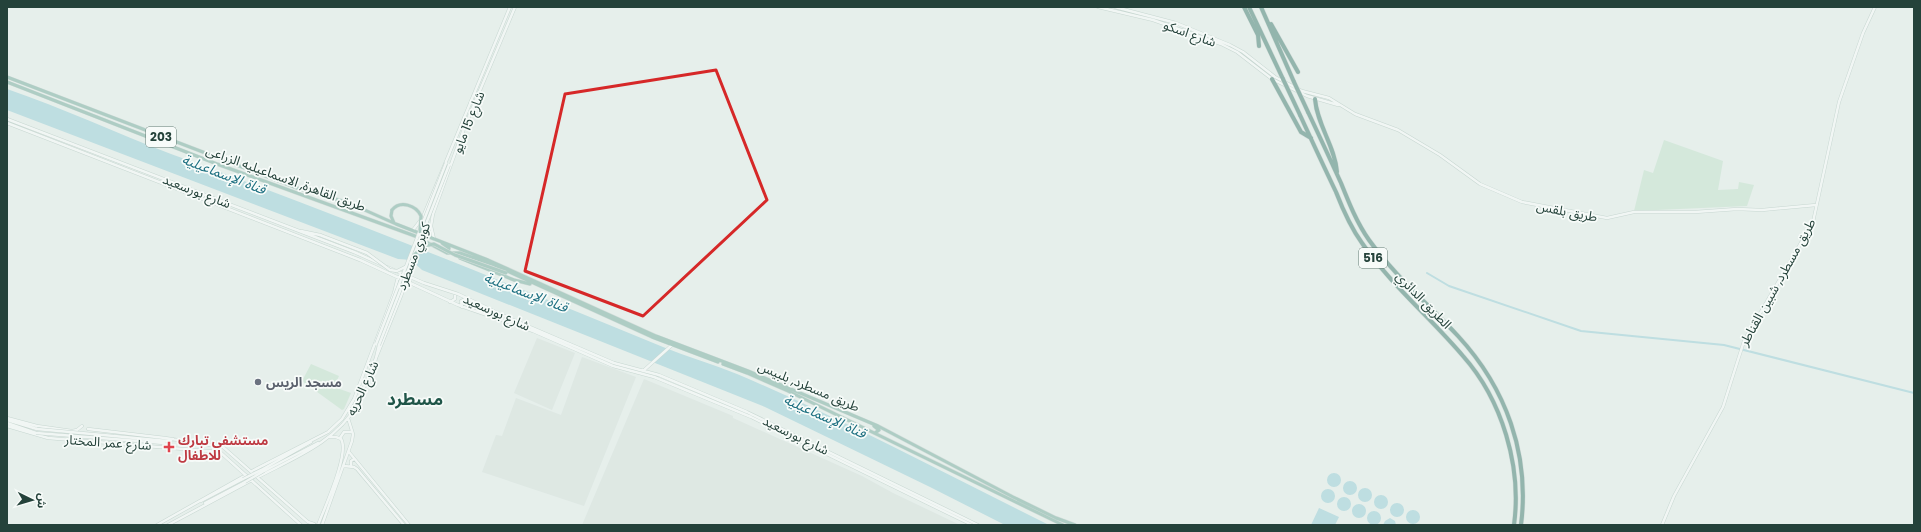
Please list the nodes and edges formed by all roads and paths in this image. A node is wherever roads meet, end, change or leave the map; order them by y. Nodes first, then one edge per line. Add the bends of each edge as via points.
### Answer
1 (510, 7) edge
2 (515, 7) edge
3 (1098, 7) edge
4 (1115, 7) edge
5 (1244, 7) edge
6 (1249, 7) edge
7 (1875, 7) edge
8 (1262, 9) edge
9 (1259, 46) dead end
10 (1298, 72) dead end
11 (7, 77) edge
12 (1274, 78) junction
13 (7, 82) edge
14 (1315, 99) junction
15 (1342, 106) junction
16 (7, 119) edge
17 (7, 122) edge
18 (1311, 138) junction
19 (450, 150) junction
20 (455, 152) junction
21 (448, 164) junction
22 (1337, 175) junction
23 (343, 201) junction
24 (351, 203) junction
25 (1816, 205) junction
26 (340, 209) junction
27 (349, 212) junction
28 (396, 224) junction
29 (419, 224) junction
30 (431, 226) junction
31 (297, 230) junction
32 (413, 230) junction
33 (420, 232) junction
34 (434, 239) junction
35 (440, 241) junction
36 (447, 252) junction
37 (414, 255) junction
38 (406, 266) junction
39 (516, 274) junction
40 (398, 277) junction
41 (523, 279) junction
42 (529, 279) joint
43 (410, 282) junction
44 (534, 284) junction
45 (397, 285) junction
46 (404, 288) junction
47 (454, 292) junction
48 (467, 298) junction
49 (450, 302) junction
50 (462, 307) junction
51 (377, 344) junction
52 (672, 347) junction
53 (372, 352) junction
54 (375, 362) junction
55 (649, 367) junction
56 (643, 371) junction
57 (649, 373) junction
58 (348, 418) junction
59 (7, 419) edge
60 (872, 424) junction
61 (7, 425) edge
62 (82, 426) dead end
63 (788, 427) dead end
64 (44, 428) junction
65 (88, 429) dead end
66 (36, 431) junction
67 (76, 431) junction
68 (786, 431) junction
69 (887, 431) junction
70 (102, 432) junction
71 (352, 433) junction
72 (875, 433) junction
73 (42, 437) junction
74 (330, 437) junction
75 (113, 438) junction
76 (340, 438) junction
77 (173, 439) junction
78 (76, 440) junction
79 (891, 440) junction
80 (102, 441) junction
81 (172, 447) junction
82 (349, 452) junction
83 (354, 460) junction
84 (344, 466) junction
85 (351, 466) junction
86 (262, 470) junction
87 (252, 472) junction
88 (258, 477) junction
89 (245, 479) junction
90 (252, 480) junction
91 (933, 498) dead end
92 (931, 502) junction
93 (953, 508) dead end
94 (951, 512) junction
95 (310, 524) edge
96 (314, 524) edge
97 (157, 525) edge
98 (168, 525) edge
99 (301, 525) edge
100 (318, 525) edge
101 (322, 525) edge
102 (404, 525) edge
103 (409, 525) edge
104 (972, 525) edge
105 (978, 525) edge
106 (1063, 525) edge
107 (1075, 525) edge
108 (1514, 525) edge
109 (1521, 525) edge
110 (1662, 525) edge

1 - 19 main road, شارع 15 مايو
2 - 20 main road, شارع 15 مايو
3 - 12 main road, شارع اسكو via 1153,20 1217,42 1238,52
4 - 12 main road, شارع اسكو via 1172,22 1230,45 1243,52
5 - 9 highway via 1258,35
6 - 18 highway, الطريق الدائري / 516, bridge
7 - 25 main road, طريق مسطرد, شبين القناطر via 1863,33 1839,102
8 - 10 highway
8 - 22 highway, الطريق الدائري / 516, bridge
11 - 23 main road, طريق القاهرة, الاسماعيليه الزراعى / 203 via 296,188
12 - 14 main road
12 - 15 main road via 1302,91 1324,96
12 - 18 highway via 1301,132
13 - 26 main road, طريق القاهرة, الاسماعيليه الزراعى / 203 via 158,142
14 - 15 main road
14 - 22 highway via 1316,113 1335,158
15 - 25 main road, طريق بلقس via 1406,135 1440,155 1480,184 1530,204 1602,218 1634,212 1762,210
16 - 31 main road, شارع بورسعيد
17 - 40 main road, شارع بورسعيد
18 - 108 highway, الطريق الدائري / 516 via 1362,244 1394,284 1464,356 1487,388 1505,433 1515,480
19 - 21 main road, كوبري مسطرد
19 - 29 main road, شارع 15 مايو
20 - 21 main road, كوبري مسطرد
20 - 30 main road, شارع 15 مايو via 432,214
21 - 33 main road, كوبري مسطرد, bridge
21 - 37 main road, كوبري مسطرد, bridge
22 - 109 highway, الطريق الدائري / 516 via 1372,244 1399,276 1458,336 1494,382 1506,406 1517,439 1523,482
23 - 24 main road, طريق القاهرة, الاسماعيليه الزراعى / 203
23 - 26 main road via 344,206
24 - 27 main road
24 - 28 main road, طريق القاهرة, الاسماعيليه الزراعى / 203
25 - 110 main road, طريق مسطرد, شبين القناطر via 1814,219 1805,238 1742,347 1723,407 1674,496
26 - 27 main road, طريق القاهرة, الاسماعيليه الزراعى / 203
27 - 36 main road, طريق القاهرة, الاسماعيليه الزراعى / 203 via 414,236
28 - 32 main road, طريق القاهرة, الاسماعيليه الزراعى / 203
28 - 33 main road, bridge via 392,218 392,210 403,204 416,209 421,216
29 - 30 main road via 423,230 428,230
29 - 32 main road, شارع 15 مايو
30 - 34 main road, شارع 15 مايو
31 - 38 main road, bridge via 320,235 367,254 390,270 397,271
31 - 47 main road, شارع بورسعيد
32 - 34 main road, طريق القاهرة, الاسماعيليه الزراعى / 203
33 - 38 main road, كوبري مسطرد, bridge
34 - 35 main road, طريق القاهرة, الاسماعيليه الزراعى / 203
35 - 36 main road via 449,248
35 - 39 main road, طريق القاهرة, الاسماعيليه الزراعى / 203
36 - 39 main road, طريق القاهرة, الاسماعيليه الزراعى / 203 via 460,253
36 - 44 main road via 514,280
37 - 41 main road, bridge via 423,246 434,244 455,255
37 - 51 main road, كوبري مسطرد, bridge
38 - 51 main road, كوبري مسطرد, bridge
39 - 41 main road, طريق القاهرة, الاسماعيليه الزراعى / 203
39 - 42 main road, طريق القاهرة, الاسماعيليه الزراعى / 203
40 - 43 main road, شارع بورسعيد
40 - 45 main road, شارع الحريه
41 - 44 main road, طريق القاهرة, الاسماعيليه الزراعى / 203
42 - 60 main road, طريق مسطرد, بلبيس / 203 via 656,336 748,371
43 - 46 main road, شارع الحريه
43 - 49 main road, شارع بورسعيد
44 - 52 main road, طريق مسطرد, بلبيس / 203
45 - 46 main road
45 - 53 main road, شارع الحريه
46 - 54 main road, شارع الحريه
47 - 48 main road, شارع بورسعيد
47 - 49 main road via 455,300
48 - 50 main road via 462,300
48 - 56 main road, شارع بورسعيد via 502,316 614,363
49 - 50 main road, شارع بورسعيد
50 - 104 main road, شارع بورسعيد via 533,331 613,366 654,377 755,418
51 - 53 main road, كوبري مسطرد
51 - 54 main road, كوبري مسطرد
52 - 55 main road
52 - 72 main road, طريق مسطرد, بلبيس / 203 via 751,374
53 - 86 main road, شارع الحريه via 347,411 335,426
54 - 58 main road, شارع الحريه via 357,405
55 - 56 main road
55 - 57 main road
56 - 57 main road, شارع بورسعيد
57 - 68 main road, شارع بورسعيد via 747,412
58 - 71 main road
58 - 74 main road, شارع الحريه
59 - 64 main road, شارع عمر المختار
59 - 66 main road
60 - 69 main road, طريق مسطرد, بلبيس / 203
60 - 72 main road via 879,430
61 - 66 main road
61 - 73 main road, شارع عمر المختار
62 - 67 main road, شارع عمر المختار
63 - 68 main road
64 - 67 main road, شارع عمر المختار
64 - 73 main road
65 - 70 main road, شارع عمر المختار
66 - 75 main road, bridge
67 - 78 main road
68 - 92 main road, شارع بورسعيد via 885,477
69 - 79 main road via 883,432 883,435
69 - 107 main road, طريق مسطرد, بلبيس / 203 via 1013,497
70 - 77 main road, شارع عمر المختار
70 - 80 main road
71 - 76 main road via 345,432
71 - 82 main road
72 - 79 main road, طريق مسطرد, بلبيس / 203
73 - 78 main road, شارع عمر المختار
74 - 76 main road
74 - 86 main road, شارع الحريه
75 - 77 main road via 167,441
75 - 81 main road via 164,443
76 - 100 main road via 344,445 342,456
77 - 87 main road, شارع عمر المختار via 223,447
78 - 80 main road, شارع عمر المختار
79 - 106 main road, طريق مسطرد, بلبيس / 203
80 - 81 main road, شارع عمر المختار
81 - 89 main road, شارع عمر المختار via 220,452
82 - 83 main road
82 - 84 main road
83 - 85 main road via 351,461
83 - 103 main road
84 - 85 main road
84 - 101 main road
85 - 102 main road via 358,469
86 - 87 main road
86 - 88 main road
86 - 89 main road, bridge
87 - 88 main road, شارع عمر المختار
88 - 95 main road, شارع عمر المختار
89 - 90 main road, شارع عمر المختار
89 - 90 main road
89 - 97 main road
89 - 98 main road
90 - 99 main road, شارع عمر المختار
91 - 92 main road
92 - 94 main road, شارع بورسعيد
93 - 94 main road
94 - 105 main road, شارع بورسعيد
95 - 96 main road, شارع عمر المختار

